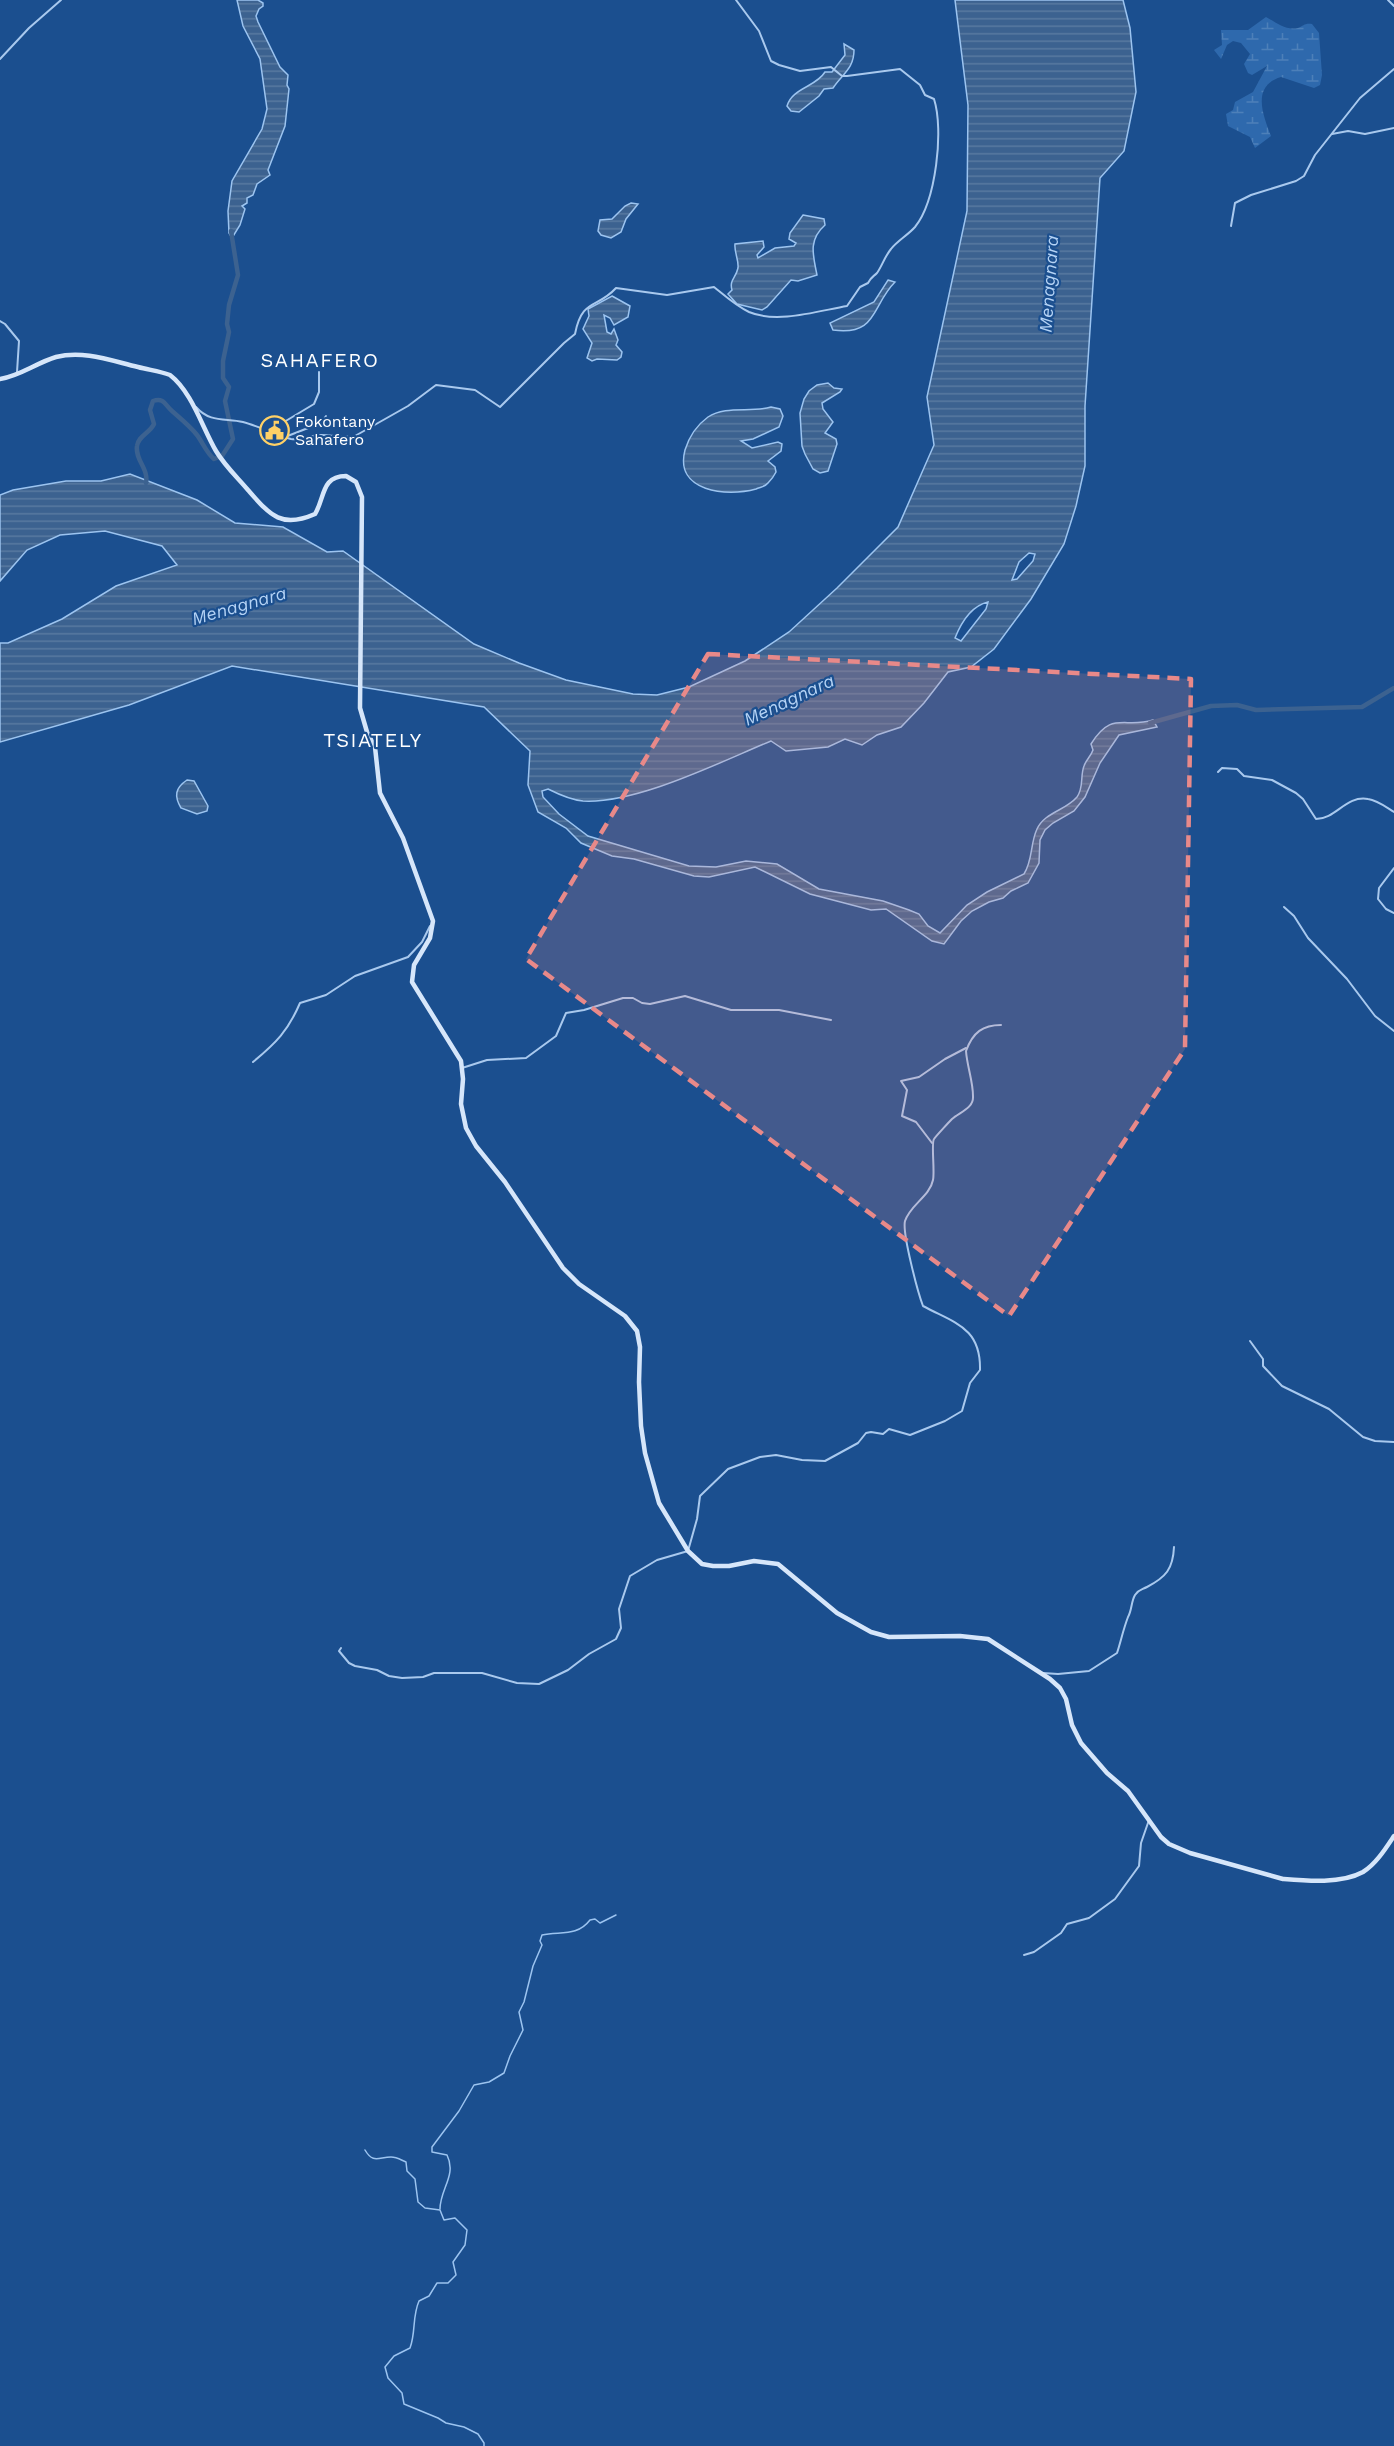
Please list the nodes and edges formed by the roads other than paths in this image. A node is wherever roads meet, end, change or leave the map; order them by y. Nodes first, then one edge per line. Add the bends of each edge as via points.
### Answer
1 (61, 0) edge
2 (736, 0) edge
3 (1388, 0) edge
4 (1394, 6) edge
5 (0, 59) edge
6 (1394, 69) edge
7 (1394, 129) edge
8 (1332, 134) junction
9 (1231, 226) dead end
10 (0, 321) edge
11 (319, 372) dead end
12 (18, 374) junction
13 (0, 379) edge
14 (189, 399) junction
15 (326, 416) dead end
16 (269, 431) junction
17 (285, 436) junction
18 (1218, 772) dead end
19 (1394, 812) edge
20 (1394, 868) edge
21 (1284, 907) dead end
22 (1394, 913) edge
23 (433, 921) junction
24 (831, 1020) dead end
25 (1002, 1025) dead end
26 (1394, 1031) edge
27 (967, 1048) junction
28 (253, 1062) dead end
29 (462, 1068) junction
30 (932, 1143) junction
31 (1250, 1341) dead end
32 (1394, 1442) edge
33 (1174, 1547) dead end
34 (688, 1551) junction
35 (341, 1647) dead end
36 (1037, 1671) junction
37 (1149, 1820) junction
38 (1394, 1836) edge
39 (1024, 1955) dead end

1 - 5 street
2 - 17 street via 759,31 771,61 800,71 831,67 842,76 900,69 920,86 925,96 934,99 938,143 935,181 928,204 910,232 892,247 879,271 860,287 847,306 789,317 753,313 714,287 667,295 616,288 587,305 575,334 500,407 475,390 436,385 355,436 318,435 300,440
3 - 4 street
6 - 8 street via 1360,98
7 - 8 street
8 - 9 street via 1304,176 1235,203
10 - 12 street via 20,340
11 - 16 street via 319,392 314,404
12 - 13 main road
12 - 14 main road via 57,357 86,355 161,371 176,380
14 - 16 street via 207,417
14 - 23 main road via 223,462 276,518 294,520 315,514 324,486 339,476 356,482 362,497 362,719 376,755 380,793 403,838
15 - 17 street via 321,423
16 - 17 street
18 - 19 street via 1222,768 1237,769 1244,776 1272,780 1303,799 1316,819 1334,813 1347,802 1367,798
20 - 22 street via 1379,888 1378,899
21 - 26 street via 1375,1016
23 - 28 street via 408,957 355,976 326,995 300,1004 281,1038
23 - 29 main road via 430,938 414,965 412,982 461,1060
24 - 29 street via 779,1010 731,1010 686,996 650,1004 623,998 566,1013 556,1036 526,1058 487,1060
25 - 27 street via 991,1024 979,1031
27 - 30 street via 974,1096 971,1104 951,1119
27 - 30 street via 919,1077 901,1081 907,1090 902,1116 916,1122
29 - 34 main road via 461,1104 466,1128 476,1146 563,1268 625,1316 637,1331 645,1453 659,1503
30 - 34 street via 932,1184 912,1208 905,1228 923,1306 962,1326 976,1344 980,1370 970,1383 962,1411 910,1435 889,1429 883,1434 866,1433 858,1443 825,1461 776,1455 734,1466 700,1496
31 - 32 street via 1261,1355 1263,1366 1282,1386 1329,1409 1363,1437
33 - 36 street via 1169,1570 1135,1595 1117,1653 1084,1672
34 - 35 street via 657,1560 630,1576 619,1609 621,1628 616,1639 539,1684 517,1683 482,1673 389,1676 355,1666 341,1655
34 - 36 main road via 702,1564 713,1566 754,1561 778,1564 837,1613 871,1632 890,1637 982,1637
36 - 37 main road via 1060,1688 1076,1735
37 - 38 main road via 1169,1844 1190,1853 1298,1880 1346,1878 1363,1872
37 - 39 street via 1139,1866 1114,1899 1089,1918 1068,1923 1034,1952

